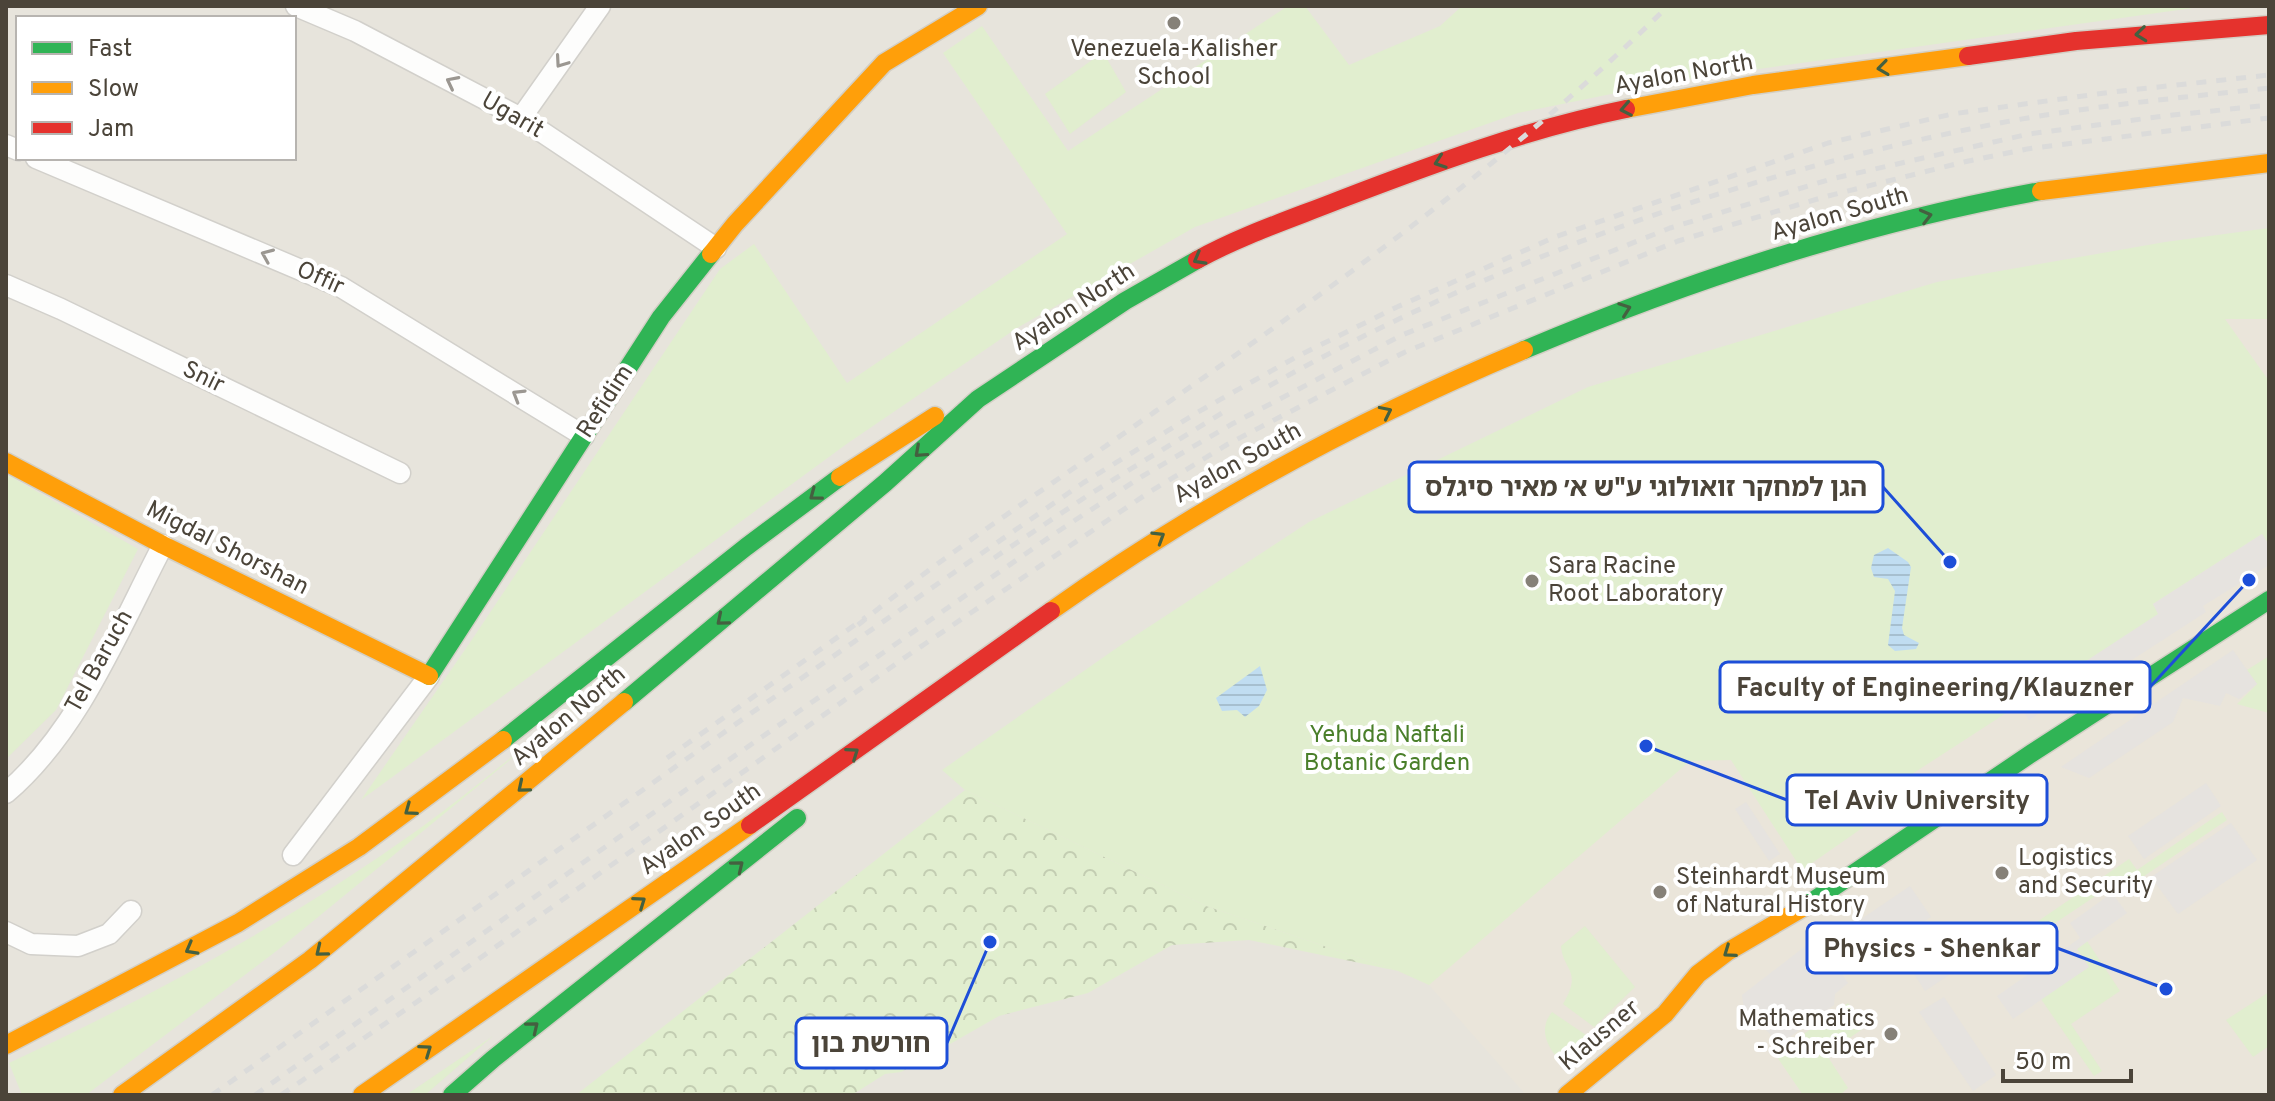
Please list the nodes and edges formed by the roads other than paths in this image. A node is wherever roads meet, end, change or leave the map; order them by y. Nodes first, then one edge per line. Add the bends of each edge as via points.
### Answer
1 (296, 6) edge
2 (600, 6) edge
3 (978, 6) edge
4 (2269, 24) edge
5 (521, 118) junction
6 (41, 160) edge
7 (2269, 163) edge
8 (716, 248) junction
9 (6, 285) edge
10 (978, 399) junction
11 (584, 436) junction
12 (6, 462) edge
13 (400, 473) dead end
14 (163, 545) junction
15 (1093, 580) junction
16 (2269, 600) edge
17 (429, 676) junction
18 (839, 785) dead end
19 (6, 793) edge
20 (815, 804) dead end
21 (293, 855) dead end
22 (131, 911) dead end
23 (1796, 912) junction
24 (6, 932) edge
25 (1749, 960) dead end
26 (1711, 988) dead end
27 (1665, 1014) junction
28 (62, 1017) junction
29 (6, 1026) edge
30 (6, 1045) edge
31 (122, 1095) edge
32 (362, 1095) edge
33 (452, 1095) edge
34 (1567, 1095) edge

5 -> 1 street, Ugarit
2 -> 5 street
3 - 8 main road, Refidim via 884,63
4 -> 10 main road, Ayalon North via 2076,41 1753,85 1514,136 1342,197 1208,254 1125,301
5 - 8 street, Ugarit
11 -> 6 street, Offir via 341,287
15 -> 7 main road, Ayalon South via 1202,510 1368,421 1457,378 1655,297 1782,255 1972,204
8 - 11 main road, Refidim via 661,317
9 - 13 street, Snir
10 -> 28 main road via 931,418 846,472 359,847 238,923
10 -> 31 main road, Ayalon North via 456,842 310,960
11 - 17 main road, Refidim
12 - 14 main road, Migdal Shorshan
14 - 17 main road, Migdal Shorshan
14 - 19 street, Tel Baruch via 75,712
15 - 18 main road
32 -> 15 main road, Ayalon South
16 - 23 main road, Klausner
17 - 21 street, Refidim
33 -> 20 main road
22 - 24 street via 109,934 78,946 31,944
23 - 25 main road, Klausner
23 -> 27 main road, Klausner via 1698,974
26 - 27 main road, Klausner
27 - 34 main road, Klausner
28 - 29 main road
28 - 30 main road

